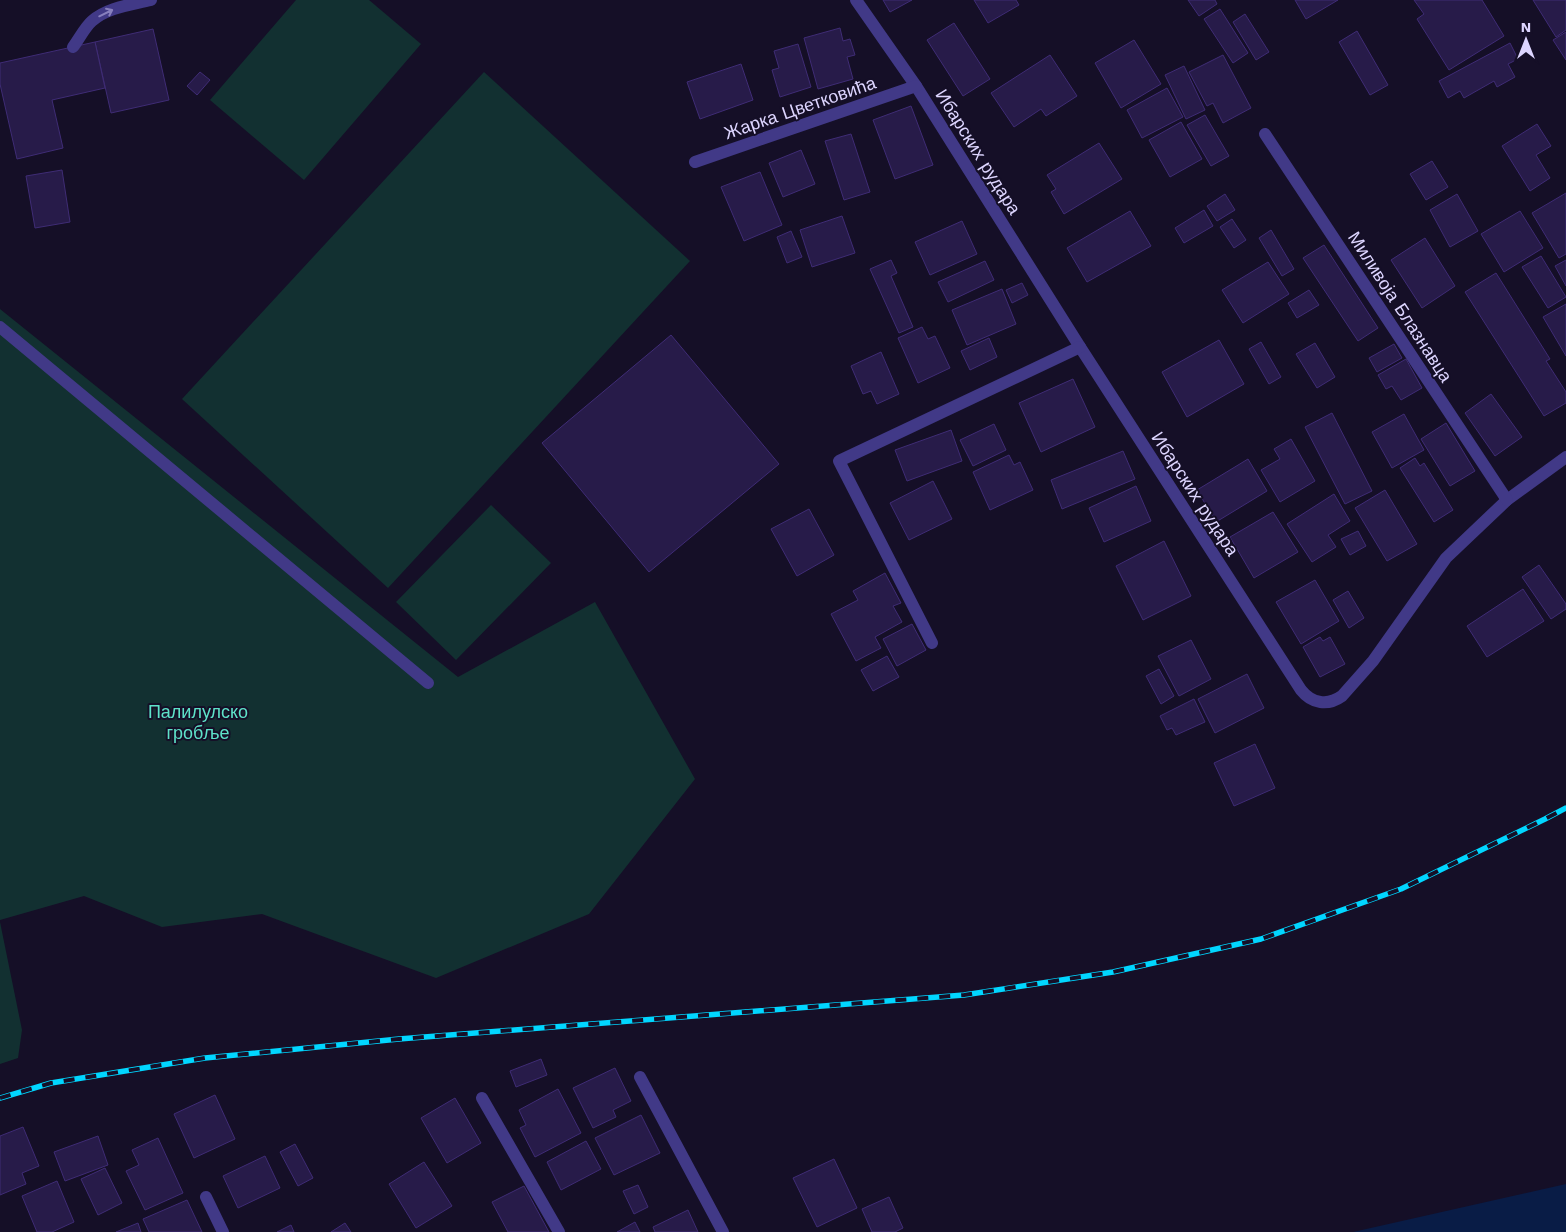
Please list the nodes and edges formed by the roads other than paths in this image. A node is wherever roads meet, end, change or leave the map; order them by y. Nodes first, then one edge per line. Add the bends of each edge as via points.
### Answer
1 (151, 0) edge
2 (856, 0) edge
3 (73, 47) dead end
4 (916, 86) junction
5 (1265, 134) dead end
6 (695, 162) dead end
7 (0, 327) edge
8 (1080, 347) junction
9 (1566, 457) edge
10 (1507, 500) junction
11 (932, 643) dead end
12 (428, 683) dead end
13 (640, 1077) dead end
14 (482, 1098) dead end
15 (206, 1197) dead end
16 (223, 1232) edge
17 (559, 1232) edge
18 (723, 1232) edge

3 -> 1 street via 91,22 104,14
2 - 4 street, Ибарских рудара
4 - 6 street, Жарка Цветковића
4 - 8 street, Ибарских рудара
5 - 10 street, Миливоја Блазнавца
7 - 12 street
8 - 10 street, Ибарских рудара via 1305,696 1319,703 1342,696 1373,660 1446,558
8 - 11 street via 838,461
9 - 10 street, Ибарских рудара
13 - 18 street
14 - 17 street
15 - 16 street

